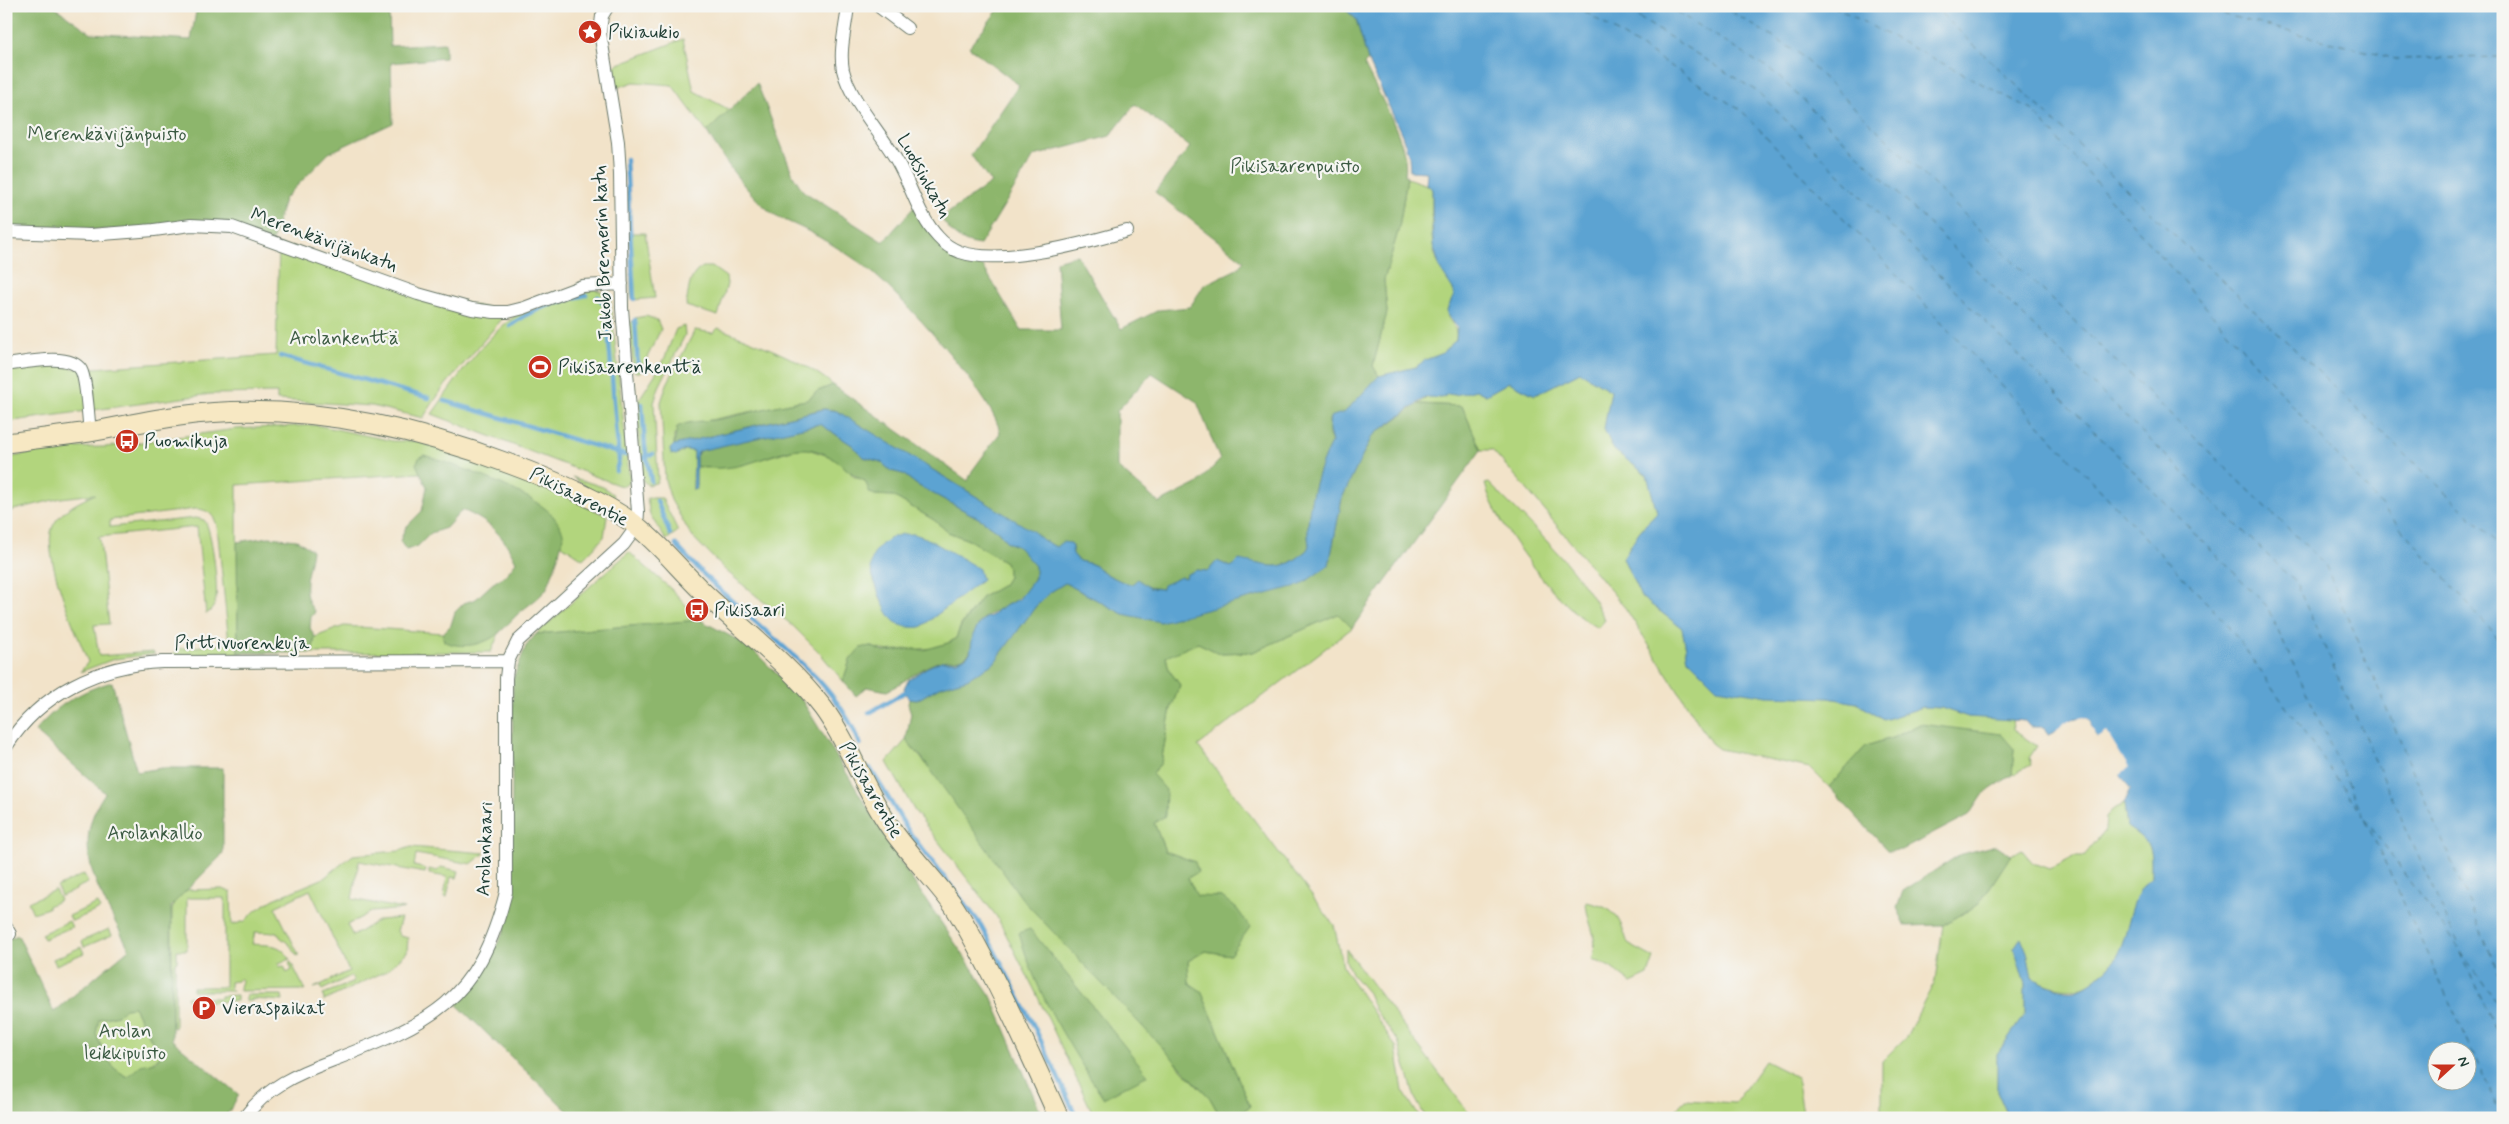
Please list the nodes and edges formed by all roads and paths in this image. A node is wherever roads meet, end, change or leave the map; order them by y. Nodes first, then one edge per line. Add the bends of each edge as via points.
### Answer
1 (848, 6) edge
2 (878, 6) edge
3 (604, 8) edge
4 (908, 28) dead end
5 (1127, 231) dead end
6 (6, 232) edge
7 (622, 284) junction
8 (6, 365) edge
9 (90, 432) junction
10 (6, 443) edge
11 (637, 526) junction
12 (508, 661) junction
13 (6, 747) edge
14 (244, 1118) edge
15 (1059, 1118) edge

1 - 5 street, Luotsinkatu via 842,53 846,78 896,159 926,220 944,242 962,253 991,256 1065,247
2 - 4 street
3 - 7 street, Jakob Bremerin katu via 600,32 618,142
6 - 7 street, Merenkävijänkatu via 90,234 191,225 232,227 418,294 494,312 524,308 582,286
7 - 11 street, Jakob Bremerin katu
8 - 9 street via 59,359 75,365 84,381
9 - 10 street, Pikisaarentie
9 - 11 street, Pikisaarentie via 180,416 215,414 298,414 364,422 463,446 523,469 614,511
11 - 12 street, Arolankaari via 624,544 584,583 518,641
11 - 15 street, Pikisaarentie via 804,686 832,722 889,827 952,904 971,934
12 - 13 street, Pirttivuorenkuja via 162,662 126,665 70,686 24,724
12 - 14 street, Arolankaari via 506,892 485,954 450,1002 436,1013 396,1036 282,1082 257,1101

